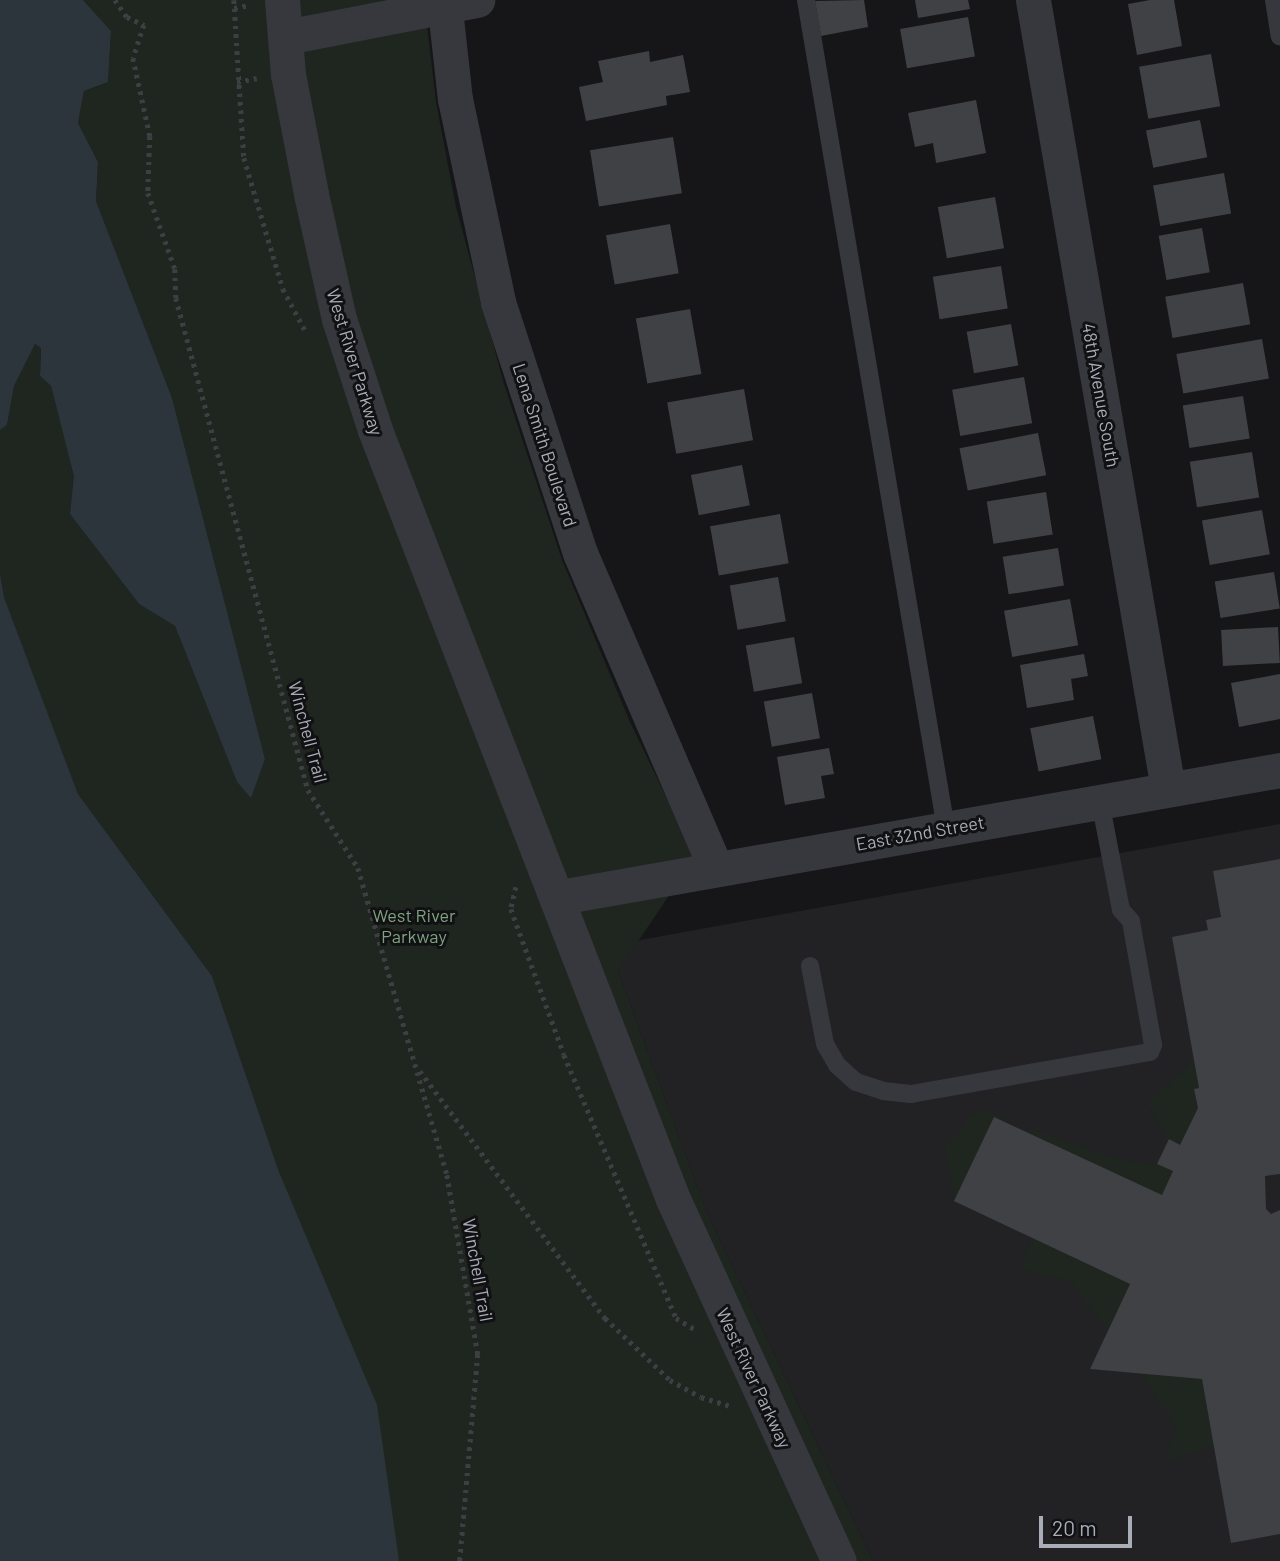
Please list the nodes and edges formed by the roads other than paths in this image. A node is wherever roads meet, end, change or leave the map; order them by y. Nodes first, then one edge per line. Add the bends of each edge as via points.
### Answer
1 (806, 0) edge
2 (1033, 0) edge
3 (1274, 0) edge
4 (455, 2) edge
5 (268, 3) edge
6 (286, 37) junction
7 (1280, 37) edge
8 (1280, 770) edge
9 (1168, 789) junction
10 (1100, 801) junction
11 (946, 829) junction
12 (716, 869) junction
13 (560, 897) junction
14 (810, 966) dead end
15 (839, 1561) edge

1 - 11 lane
2 - 9 street, 48th Avenue South
3 - 7 lane
4 - 6 street
4 - 12 street, Lena Smith Boulevard via 455,99 498,302 580,553
5 - 6 street, West River Parkway
6 - 13 street, West River Parkway via 288,74 311,194 347,344 410,523
8 - 9 street, East 32nd Street
9 - 10 street, East 32nd Street
10 - 11 street, East 32nd Street
10 - 14 lane via 1121,910 1131,921 1153,1045 1150,1052 911,1094 883,1091 856,1082 837,1065 825,1044
11 - 12 street, East 32nd Street
12 - 13 street, East 32nd Street
13 - 15 street, West River Parkway via 673,1199

